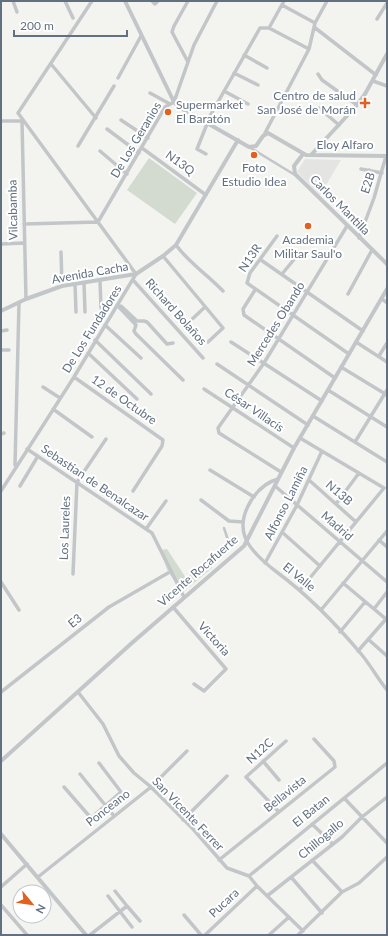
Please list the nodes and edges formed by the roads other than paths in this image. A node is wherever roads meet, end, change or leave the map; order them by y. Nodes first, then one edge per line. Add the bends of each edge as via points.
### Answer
1 (12, 1) edge
2 (65, 1) edge
3 (92, 1) edge
4 (125, 1) edge
5 (158, 1) edge
6 (188, 1) edge
7 (217, 1) edge
8 (327, 1) edge
9 (381, 1) edge
10 (152, 2) edge
11 (283, 3) edge
12 (387, 3) edge
13 (17, 12) dead end
14 (73, 18) dead end
15 (377, 19) dead end
16 (314, 25) junction
17 (269, 28) junction
18 (141, 36) junction
19 (309, 49) junction
20 (244, 55) junction
21 (386, 57) edge
22 (188, 62) junction
23 (51, 64) junction
24 (267, 68) dead end
25 (234, 73) junction
26 (318, 74) dead end
27 (376, 76) junction
28 (118, 78) dead end
29 (373, 81) junction
30 (258, 85) dead end
31 (114, 86) dead end
32 (387, 86) edge
33 (224, 91) junction
34 (150, 93) dead end
35 (172, 103) junction
36 (248, 104) dead end
37 (357, 105) junction
38 (319, 108) dead end
39 (96, 118) junction
40 (121, 120) dead end
41 (1, 121) edge
42 (22, 121) junction
43 (206, 123) junction
44 (338, 125) junction
45 (107, 129) dead end
46 (265, 133) junction
47 (148, 138) junction
48 (238, 140) junction
49 (78, 146) dead end
50 (249, 147) junction
51 (142, 148) junction
52 (100, 151) dead end
53 (139, 153) junction
54 (206, 154) dead end
55 (303, 154) junction
56 (311, 155) junction
57 (386, 156) edge
58 (361, 169) dead end
59 (369, 170) junction
60 (382, 173) junction
61 (127, 174) junction
62 (297, 176) junction
63 (364, 186) dead end
64 (206, 194) junction
65 (98, 222) junction
66 (24, 224) junction
67 (347, 226) junction
68 (277, 236) dead end
69 (359, 238) junction
70 (24, 243) junction
71 (1, 244) edge
72 (176, 245) junction
73 (372, 250) junction
74 (61, 252) dead end
75 (163, 256) junction
76 (296, 257) dead end
77 (261, 260) junction
78 (387, 264) edge
79 (136, 274) junction
80 (282, 274) junction
81 (133, 280) junction
82 (100, 281) junction
83 (84, 283) junction
84 (75, 284) junction
85 (62, 286) junction
86 (255, 290) junction
87 (387, 290) edge
88 (223, 291) dead end
89 (307, 293) junction
90 (348, 294) dead end
91 (26, 299) junction
92 (382, 299) junction
93 (18, 302) junction
94 (118, 304) junction
95 (387, 304) edge
96 (205, 307) junction
97 (101, 308) dead end
98 (1, 311) edge
99 (76, 312) dead end
100 (85, 312) dead end
101 (294, 316) junction
102 (188, 323) dead end
103 (105, 325) junction
104 (1, 330) edge
105 (7, 330) dead end
106 (363, 331) junction
107 (95, 340) junction
108 (279, 340) junction
109 (208, 342) dead end
110 (231, 342) dead end
111 (356, 342) junction
112 (173, 343) dead end
113 (387, 343) edge
114 (1, 350) edge
115 (9, 350) dead end
116 (88, 353) junction
117 (349, 354) junction
118 (379, 356) junction
119 (141, 358) dead end
120 (203, 358) dead end
121 (387, 362) edge
122 (217, 364) dead end
123 (264, 364) junction
124 (342, 367) junction
125 (74, 377) junction
126 (335, 378) junction
127 (183, 380) dead end
128 (249, 385) junction
129 (43, 387) dead end
130 (204, 389) dead end
131 (328, 390) junction
132 (387, 390) edge
133 (151, 394) dead end
134 (386, 395) edge
135 (60, 398) junction
136 (137, 399) dead end
137 (322, 401) junction
138 (232, 408) junction
139 (53, 409) junction
140 (313, 416) junction
141 (370, 416) junction
142 (308, 425) junction
143 (387, 427) edge
144 (92, 437) dead end
145 (300, 438) junction
146 (106, 439) dead end
147 (355, 442) junction
148 (16, 448) junction
149 (294, 448) junction
150 (26, 450) junction
151 (322, 451) junction
152 (38, 456) junction
153 (387, 462) edge
154 (16, 466) junction
155 (210, 470) dead end
156 (281, 472) junction
157 (359, 473) junction
158 (278, 480) junction
159 (309, 480) junction
160 (77, 482) junction
161 (20, 486) dead end
162 (275, 486) junction
163 (1, 491) edge
164 (133, 491) dead end
165 (254, 497) junction
166 (201, 500) dead end
167 (166, 501) dead end
168 (336, 504) junction
169 (297, 505) junction
170 (243, 522) junction
171 (356, 522) junction
172 (224, 528) dead end
173 (146, 529) junction
174 (387, 531) edge
175 (282, 533) junction
176 (379, 540) junction
177 (247, 542) junction
178 (340, 542) junction
179 (229, 543) dead end
180 (387, 547) edge
181 (362, 561) junction
182 (266, 563) junction
183 (320, 566) junction
184 (168, 573) dead end
185 (74, 574) dead end
186 (1, 582) edge
187 (387, 582) edge
188 (344, 584) junction
189 (300, 590) junction
190 (387, 592) edge
191 (184, 597) junction
192 (365, 602) junction
193 (173, 607) junction
194 (374, 609) junction
195 (19, 610) dead end
196 (321, 610) junction
197 (386, 619) edge
198 (340, 632) junction
199 (369, 640) junction
200 (358, 651) junction
201 (387, 656) edge
202 (194, 684) dead end
203 (387, 690) edge
204 (1, 692) edge
205 (78, 692) junction
206 (314, 739) dead end
207 (286, 741) dead end
208 (187, 751) dead end
209 (1, 761) edge
210 (263, 761) junction
211 (99, 763) dead end
212 (386, 765) edge
213 (80, 774) dead end
214 (227, 776) dead end
215 (279, 780) dead end
216 (64, 787) dead end
217 (151, 787) junction
218 (387, 797) edge
219 (344, 798) junction
220 (105, 806) junction
221 (278, 811) junction
222 (114, 816) junction
223 (362, 817) junction
224 (183, 820) junction
225 (312, 824) junction
226 (1, 834) edge
227 (333, 844) junction
228 (387, 844) edge
229 (387, 857) edge
230 (219, 860) junction
231 (312, 860) junction
232 (27, 864) junction
233 (249, 876) junction
234 (38, 877) junction
235 (290, 877) junction
236 (257, 886) junction
237 (1, 887) edge
238 (115, 891) dead end
239 (342, 892) junction
240 (108, 896) dead end
241 (266, 896) junction
242 (1, 904) edge
243 (127, 906) junction
244 (120, 912) junction
245 (322, 913) junction
246 (184, 916) dead end
247 (289, 917) junction
248 (140, 921) dead end
249 (132, 927) dead end
250 (303, 931) junction
251 (27, 935) edge
252 (86, 935) edge
253 (90, 935) edge
254 (201, 935) edge
255 (204, 935) edge
256 (269, 935) edge
257 (298, 935) edge

1 - 13 street
2 - 14 street
3 - 23 street
4 - 18 street
5 - 10 street via 156,4
6 - 22 street via 172,32
7 - 22 street, De Los Geranios
8 - 16 street
9 - 12 street
11 - 16 street
11 - 17 street
12 - 15 street
16 - 19 street
16 - 27 street
17 - 19 street
17 - 20 street via 258,30
18 - 28 street
18 - 35 street
19 - 46 street
20 - 24 street
20 - 25 street
21 - 27 street
22 - 35 street, De Los Geranios
23 - 39 street
23 - 42 street, Vilcabamba via 18,112
25 - 30 street
25 - 33 street
26 - 37 street via 322,80
27 - 29 street
29 - 32 street
29 - 37 street
31 - 39 street
33 - 36 street
33 - 43 street
34 - 35 street
35 - 43 street
35 - 47 street, De Los Geranios via 166,107
37 - 44 street
38 - 44 street
39 - 49 street
40 - 47 street
41 - 42 street
42 - 65 street
42 - 66 street, Vilcabamba
43 - 48 street
43 - 54 street via 197,149
44 - 56 street
45 - 53 street
46 - 50 street via 256,146
46 - 55 street via 275,136
47 - 51 street, De Los Geranios
48 - 50 street
48 - 64 street, Avenida Cacha
50 - 62 street
51 - 53 street, De Los Geranios
51 - 64 street, N13Q
52 - 61 street
53 - 61 street, De Los Geranios
55 - 56 street, Eloy Alfaro
55 - 62 street via 294,166
56 - 57 street, Eloy Alfaro
57 - 60 street, E2B
58 - 59 street
59 - 60 street
59 - 63 street
60 - 69 street, E2B
61 - 65 street, De Los Geranios
62 - 67 street, Carlos Mantilla
64 - 72 street, Avenida Cacha
65 - 66 street
65 - 79 street
66 - 70 street, Vilcabamba
67 - 69 street, Carlos Mantilla
67 - 89 street, Mercedes Obando
68 - 77 street, N13R
69 - 73 street, Carlos Mantilla
70 - 71 street
70 - 91 street, Vilcabamba
72 - 75 street, Avenida Cacha
72 - 88 street via 191,264 210,277
73 - 78 street, Carlos Mantilla
73 - 90 street
74 - 85 street
75 - 79 street, Avenida Cacha
75 - 96 street
76 - 80 street
77 - 80 street
77 - 86 street, N13R via 246,281
79 - 81 street, De Los Fundadores
79 - 82 street, Avenida Cacha
80 - 89 street
81 - 94 street, De Los Fundadores
81 - 120 street, Richard Bolaños
82 - 83 street, Avenida Cacha
82 - 97 street
83 - 84 street, Avenida Cacha
83 - 100 street
84 - 85 street, Avenida Cacha
84 - 99 street
85 - 91 street, Avenida Cacha
86 - 101 street
86 - 108 street via 242,314
87 - 92 street, Vicente Rocafuerte
89 - 101 street, Mercedes Obando
89 - 106 street
91 - 93 street, Avenida Cacha
92 - 95 street
92 - 106 street, Vicente Rocafuerte
93 - 98 street, Avenida Cacha
93 - 148 street
94 - 103 street, De Los Fundadores
94 - 112 street via 137,321 147,322 167,344
94 - 127 street via 136,325 136,334
96 - 102 street
96 - 109 street via 223,328
101 - 108 street, Mercedes Obando
101 - 117 street
103 - 107 street, De Los Fundadores
103 - 119 street
104 - 105 street
106 - 111 street, Vicente Rocafuerte
107 - 116 street, De Los Fundadores
107 - 133 street
108 - 123 street, Mercedes Obando
108 - 126 street
110 - 123 street
111 - 117 street, Vicente Rocafuerte
111 - 118 street
113 - 118 street
114 - 115 street
116 - 125 street, De Los Fundadores
116 - 136 street
117 - 124 street, Vicente Rocafuerte
118 - 121 street
122 - 128 street
123 - 128 street, Mercedes Obando
123 - 137 street
124 - 126 street, Vicente Rocafuerte
124 - 134 street
125 - 135 street, De Los Fundadores
125 - 164 street, 12 de Octubre via 163,440 162,446
126 - 131 street, Vicente Rocafuerte
128 - 138 street, Mercedes Obando
128 - 142 street
129 - 135 street
130 - 138 street, César Villacís
131 - 137 street, Vicente Rocafuerte
131 - 141 street
132 - 134 street
134 - 141 street
135 - 139 street, De Los Fundadores
137 - 140 street, Vicente Rocafuerte
138 - 149 street, César Villacís
138 - 156 street, Mercedes Obando via 218,430 219,433
139 - 144 street
139 - 150 street, De Los Fundadores
140 - 142 street, Vicente Rocafuerte
140 - 147 street
141 - 143 street
141 - 147 street
142 - 145 street, Vicente Rocafuerte
145 - 149 street, Vicente Rocafuerte
145 - 151 street
146 - 160 street
147 - 153 street
148 - 150 street, Sebastian de Benalcazar
148 - 154 street
149 - 156 street, Vicente Rocafuerte
150 - 152 street, Sebastian de Benalcazar
150 - 154 street, De Los Fundadores
151 - 157 street
151 - 159 street, Alfonso Lamiña
152 - 160 street, Sebastian de Benalcazar
152 - 161 street
154 - 163 street, De Los Fundadores
155 - 165 street
156 - 158 street, Vicente Rocafuerte
157 - 168 street
157 - 171 street via 384,488
158 - 162 street, Vicente Rocafuerte
158 - 165 street via 264,485
159 - 168 street, N13B
159 - 169 street, Alfonso Lamiña
160 - 173 street, Sebastian de Benalcazar
160 - 185 street, Los Laureles
162 - 169 street, Madrid
162 - 177 street, Vicente Rocafuerte
165 - 170 street
166 - 170 street via 229,521
167 - 173 street
168 - 171 street, N13B
169 - 175 street, Alfonso Lamiña
169 - 178 street, Madrid
170 - 177 street
171 - 178 street
172 - 179 street
173 - 191 street, Sebastian de Benalcazar via 152,533
174 - 176 street
175 - 182 street, Alfonso Lamiña
175 - 183 street
176 - 180 street
176 - 181 street
177 - 182 street, El Valle
177 - 191 street, Vicente Rocafuerte
178 - 181 street, Madrid
178 - 183 street
181 - 187 street, Madrid
181 - 188 street
182 - 189 street, El Valle
183 - 189 street
184 - 204 street, E3 via 109,607
186 - 195 street
188 - 192 street
188 - 196 street
189 - 196 street, El Valle
190 - 194 street
191 - 193 street, Vicente Rocafuerte
192 - 194 street
192 - 198 street
193 - 202 street, Victoria via 226,669 204,691
193 - 205 street, Vicente Rocafuerte
194 - 197 street
196 - 198 street, El Valle
197 - 199 street
198 - 200 street, El Valle
199 - 200 street
199 - 201 street
200 - 203 street, El Valle
205 - 209 street, Vicente Rocafuerte
205 - 217 street, San Vicente Ferrer via 104,724 123,760
206 - 221 street, Bellavista via 336,766
207 - 210 street, N12C
208 - 217 street, Ponceano
210 - 215 street
210 - 221 street, N12C via 247,778
211 - 220 street via 121,792
212 - 219 street, El Batan
213 - 220 street
214 - 224 street
216 - 220 street via 91,818
217 - 222 street, Ponceano
217 - 224 street, San Vicente Ferrer
218 - 223 street, Chillogallo
219 - 223 street
219 - 225 street, El Batan
220 - 222 street
221 - 230 street, Bellavista
222 - 234 street, Ponceano
223 - 227 street, Chillogallo
223 - 228 street
224 - 230 street, San Vicente Ferrer
225 - 227 street
225 - 233 street, El Batan
226 - 232 street
227 - 231 street, Chillogallo
229 - 239 street via 359,883
230 - 233 street, San Vicente Ferrer via 232,871
231 - 235 street, Chillogallo
231 - 239 street
232 - 234 street
232 - 237 street
233 - 236 street
234 - 252 street
235 - 241 street, Chillogallo
235 - 245 street
236 - 241 street
236 - 255 street, Pucara
238 - 243 street
239 - 245 street
240 - 244 street
241 - 247 street
242 - 251 street
243 - 244 street
243 - 248 street
244 - 249 street
244 - 253 street
245 - 250 street
246 - 254 street
247 - 250 street
247 - 256 street
250 - 257 street

